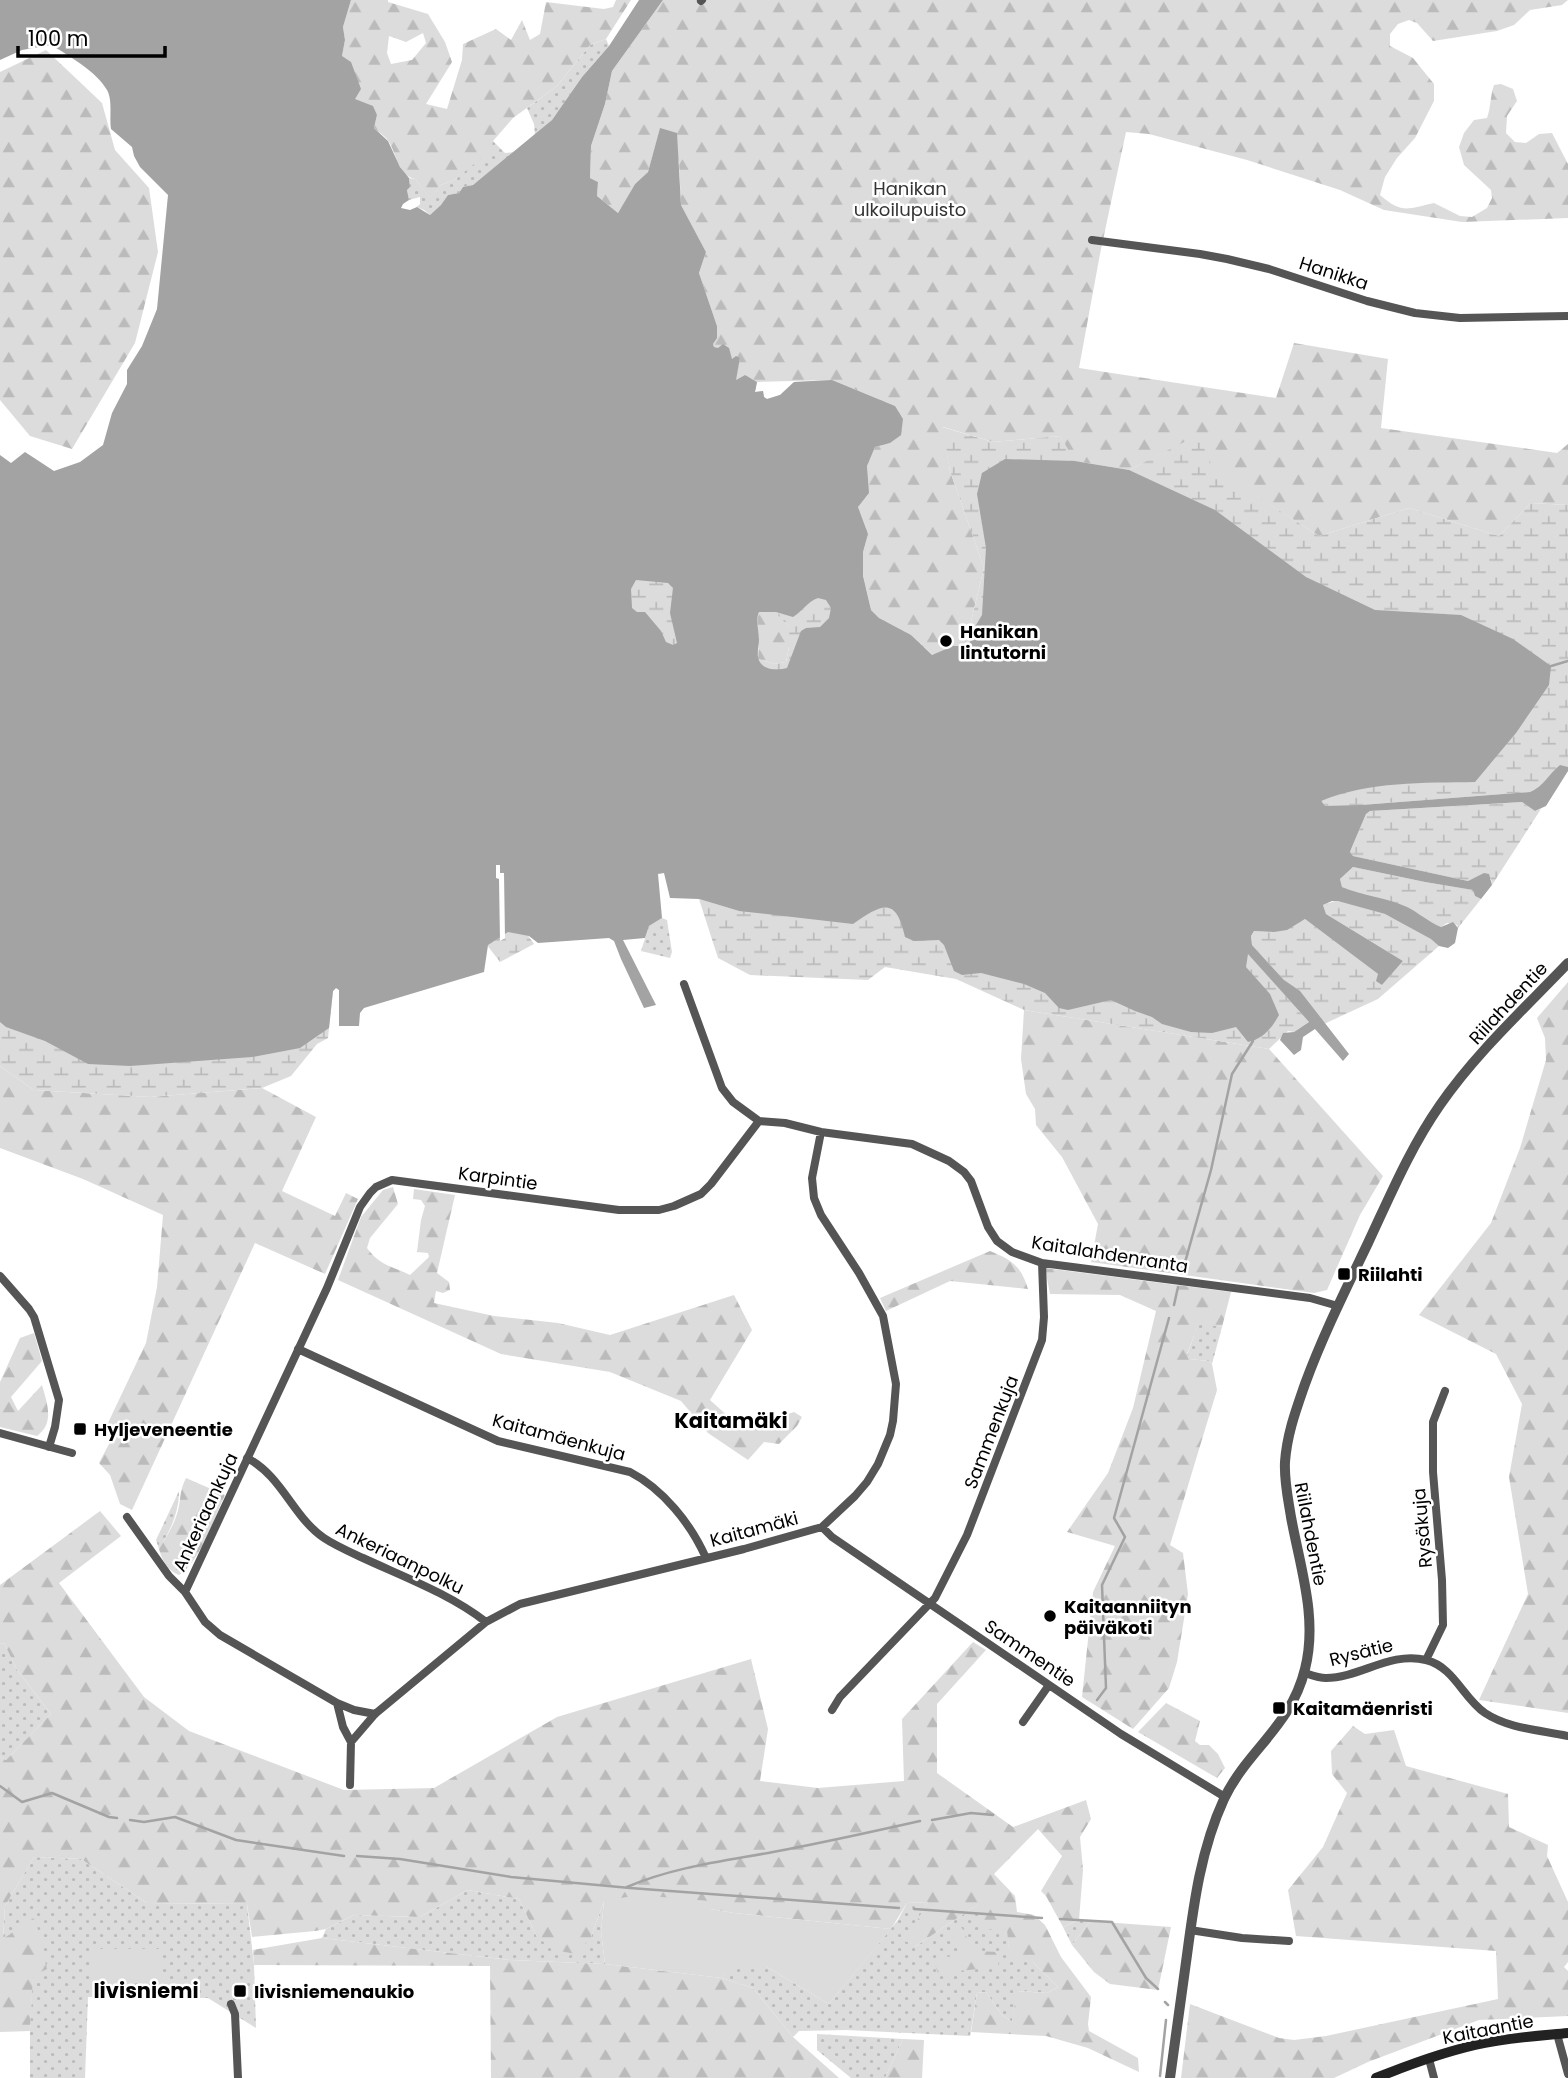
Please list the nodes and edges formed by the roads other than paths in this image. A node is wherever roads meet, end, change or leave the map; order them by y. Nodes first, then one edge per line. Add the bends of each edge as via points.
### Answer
1 (1092, 240) dead end
2 (1568, 316) edge
3 (1568, 963) edge
4 (684, 984) dead end
5 (759, 1121) junction
6 (821, 1132) junction
7 (1042, 1263) junction
8 (0, 1276) edge
9 (1338, 1306) junction
10 (298, 1349) junction
11 (1445, 1391) dead end
12 (0, 1433) edge
13 (49, 1447) junction
14 (72, 1453) dead end
15 (247, 1458) junction
16 (127, 1517) dead end
17 (822, 1527) junction
18 (706, 1558) junction
19 (185, 1592) junction
20 (931, 1604) junction
21 (486, 1622) junction
22 (1426, 1660) junction
23 (1305, 1673) junction
24 (1049, 1685) junction
25 (337, 1703) junction
26 (832, 1710) dead end
27 (375, 1714) junction
28 (1023, 1722) dead end
29 (1568, 1736) edge
30 (351, 1742) junction
31 (350, 1785) dead end
32 (1225, 1797) junction
33 (1190, 1930) junction
34 (1289, 1941) dead end
35 (231, 2004) dead end
36 (1563, 2034) edge
37 (1429, 2059) junction
38 (1568, 2074) edge
39 (238, 2078) edge
40 (1170, 2078) edge
41 (1376, 2078) edge
42 (1434, 2078) edge

1 - 2 street, Hanikka via 1227,259 1415,313 1460,318
3 - 9 street, Riilahdentie via 1440,1104 1414,1147
4 - 5 street via 722,1087 733,1102
5 - 6 street, Kaitalahdenranta
5 - 10 street, Karpintie via 701,1195 659,1210 619,1210 405,1181 383,1183 360,1207
6 - 7 street, Kaitalahdenranta via 912,1144 949,1161 971,1181 998,1241 1012,1252
6 - 17 street, Kaitamäki via 812,1178 814,1198 883,1317 896,1384 890,1435 878,1464 855,1496
7 - 9 street, Kaitalahdenranta via 1310,1298
7 - 20 street, Sammenkuja via 1044,1317 1037,1359 967,1535
8 - 13 street via 34,1317 59,1400
9 - 23 street, Riilahdentie via 1291,1424 1285,1461 1284,1481 1311,1626
10 - 15 street, Ankeriaankuja
10 - 18 street, Kaitamäenkuja via 498,1441 631,1472 668,1502
11 - 22 street, Rysäkuja via 1433,1422 1443,1625
12 - 13 street
13 - 14 street
15 - 19 street, Ankeriaankuja
15 - 21 street, Ankeriaanpolku via 270,1474 325,1539 431,1589
16 - 19 street
17 - 18 street, Kaitamäki
17 - 20 street, Sammentie
18 - 21 street, Kaitamäki via 520,1604
19 - 25 street, Ankeriaankuja via 220,1635
20 - 24 street, Sammentie
20 - 26 street, Sammenkuja
21 - 27 street, Kaitamäki
22 - 23 street, Rysätie via 1406,1657 1335,1677
22 - 29 street via 1447,1671 1487,1714 1503,1722
23 - 32 street, Riilahdentie via 1287,1715
24 - 28 street
24 - 32 street, Sammentie
25 - 27 street, Ankeriaankuja
25 - 30 street
27 - 30 street, Kaitamäki
30 - 31 street
32 - 33 street, Riilahdentie via 1200,1868
33 - 34 street
33 - 40 street, Riilahdentie
35 - 39 street
36 - 37 main road, Kaitaantie via 1476,2045
36 - 38 street
37 - 41 main road, Kaitaantie
37 - 42 street

